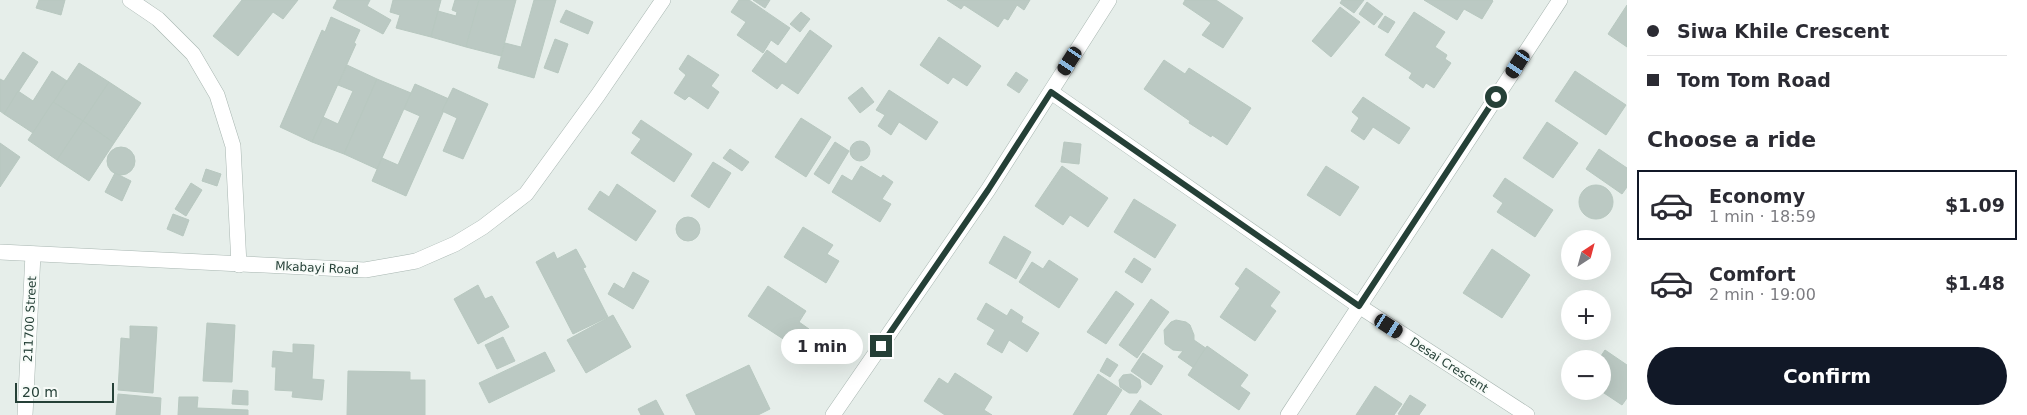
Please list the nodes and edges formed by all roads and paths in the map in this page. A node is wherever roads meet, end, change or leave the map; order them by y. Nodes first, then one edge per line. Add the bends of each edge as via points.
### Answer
1 (130, 0) edge
2 (663, 0) edge
3 (1109, 0) edge
4 (1560, 0) edge
5 (1051, 92) junction
6 (0, 252) edge
7 (33, 254) junction
8 (239, 264) junction
9 (1359, 306) junction
10 (26, 415) edge
11 (833, 415) edge
12 (1288, 415) edge
13 (1527, 415) edge

1 - 8 street via 158,19 192,54 217,95 233,146
2 - 8 street, Mkabayi Road via 526,194 484,227 416,261 365,270
3 - 5 street
4 - 9 street
5 - 9 street, Desai Crescent
5 - 11 street via 988,190
6 - 7 street, Mkabayi Road
7 - 8 street, Mkabayi Road
7 - 10 street, 211700 Street
9 - 12 street
9 - 13 street, Desai Crescent

